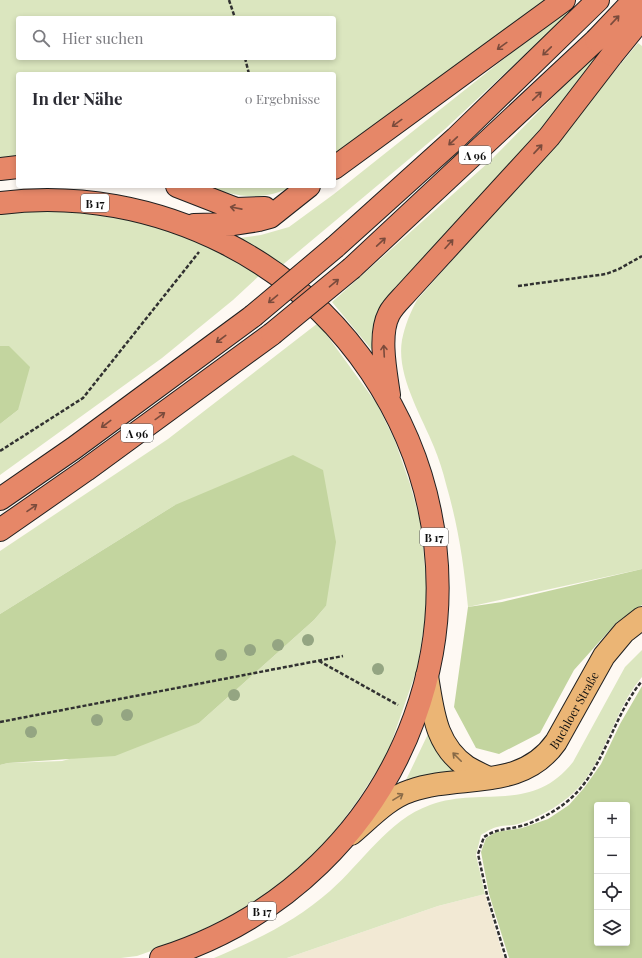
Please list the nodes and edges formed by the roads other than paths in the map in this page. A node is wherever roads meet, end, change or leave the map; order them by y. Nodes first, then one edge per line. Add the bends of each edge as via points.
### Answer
1 (598, 0) edge
2 (634, 0) edge
3 (560, 3) edge
4 (642, 18) edge
5 (16, 167) edge
6 (336, 167) edge
7 (0, 169) edge
8 (182, 188) edge
9 (306, 188) edge
10 (288, 201) junction
11 (0, 204) edge
12 (186, 225) junction
13 (391, 404) junction
14 (0, 499) edge
15 (0, 530) edge
16 (642, 618) edge
17 (428, 676) junction
18 (489, 778) junction
19 (345, 838) junction
20 (162, 958) edge

1 -> 14 highway, A 96, bridge via 456,138 335,247 253,316 74,448
15 -> 2 highway, A 96, bridge via 272,334 352,268 596,40
3 -> 6 highway
13 -> 4 highway, bridge via 384,345 389,314 549,137
5 - 7 highway
10 -> 8 highway via 270,207 236,209
9 - 10 highway
10 - 12 highway via 270,217 259,220 234,224
11 - 12 highway, B 17 via 52,200 96,203 139,211
12 - 13 highway, B 17 via 241,251 269,268 320,310 363,360
13 - 17 highway, B 17 via 418,467 427,500 435,548 437,603
16 - 18 main road, Buchloer Straße via 624,632 604,656 550,750 526,768 501,777
18 -> 17 main road via 467,767 440,735 434,717
17 - 19 highway, B 17 via 416,714 393,767 367,810
19 -> 18 main road, Buchloer Straße via 397,796 408,791
19 - 20 highway, B 17 via 312,872 270,906 212,939

